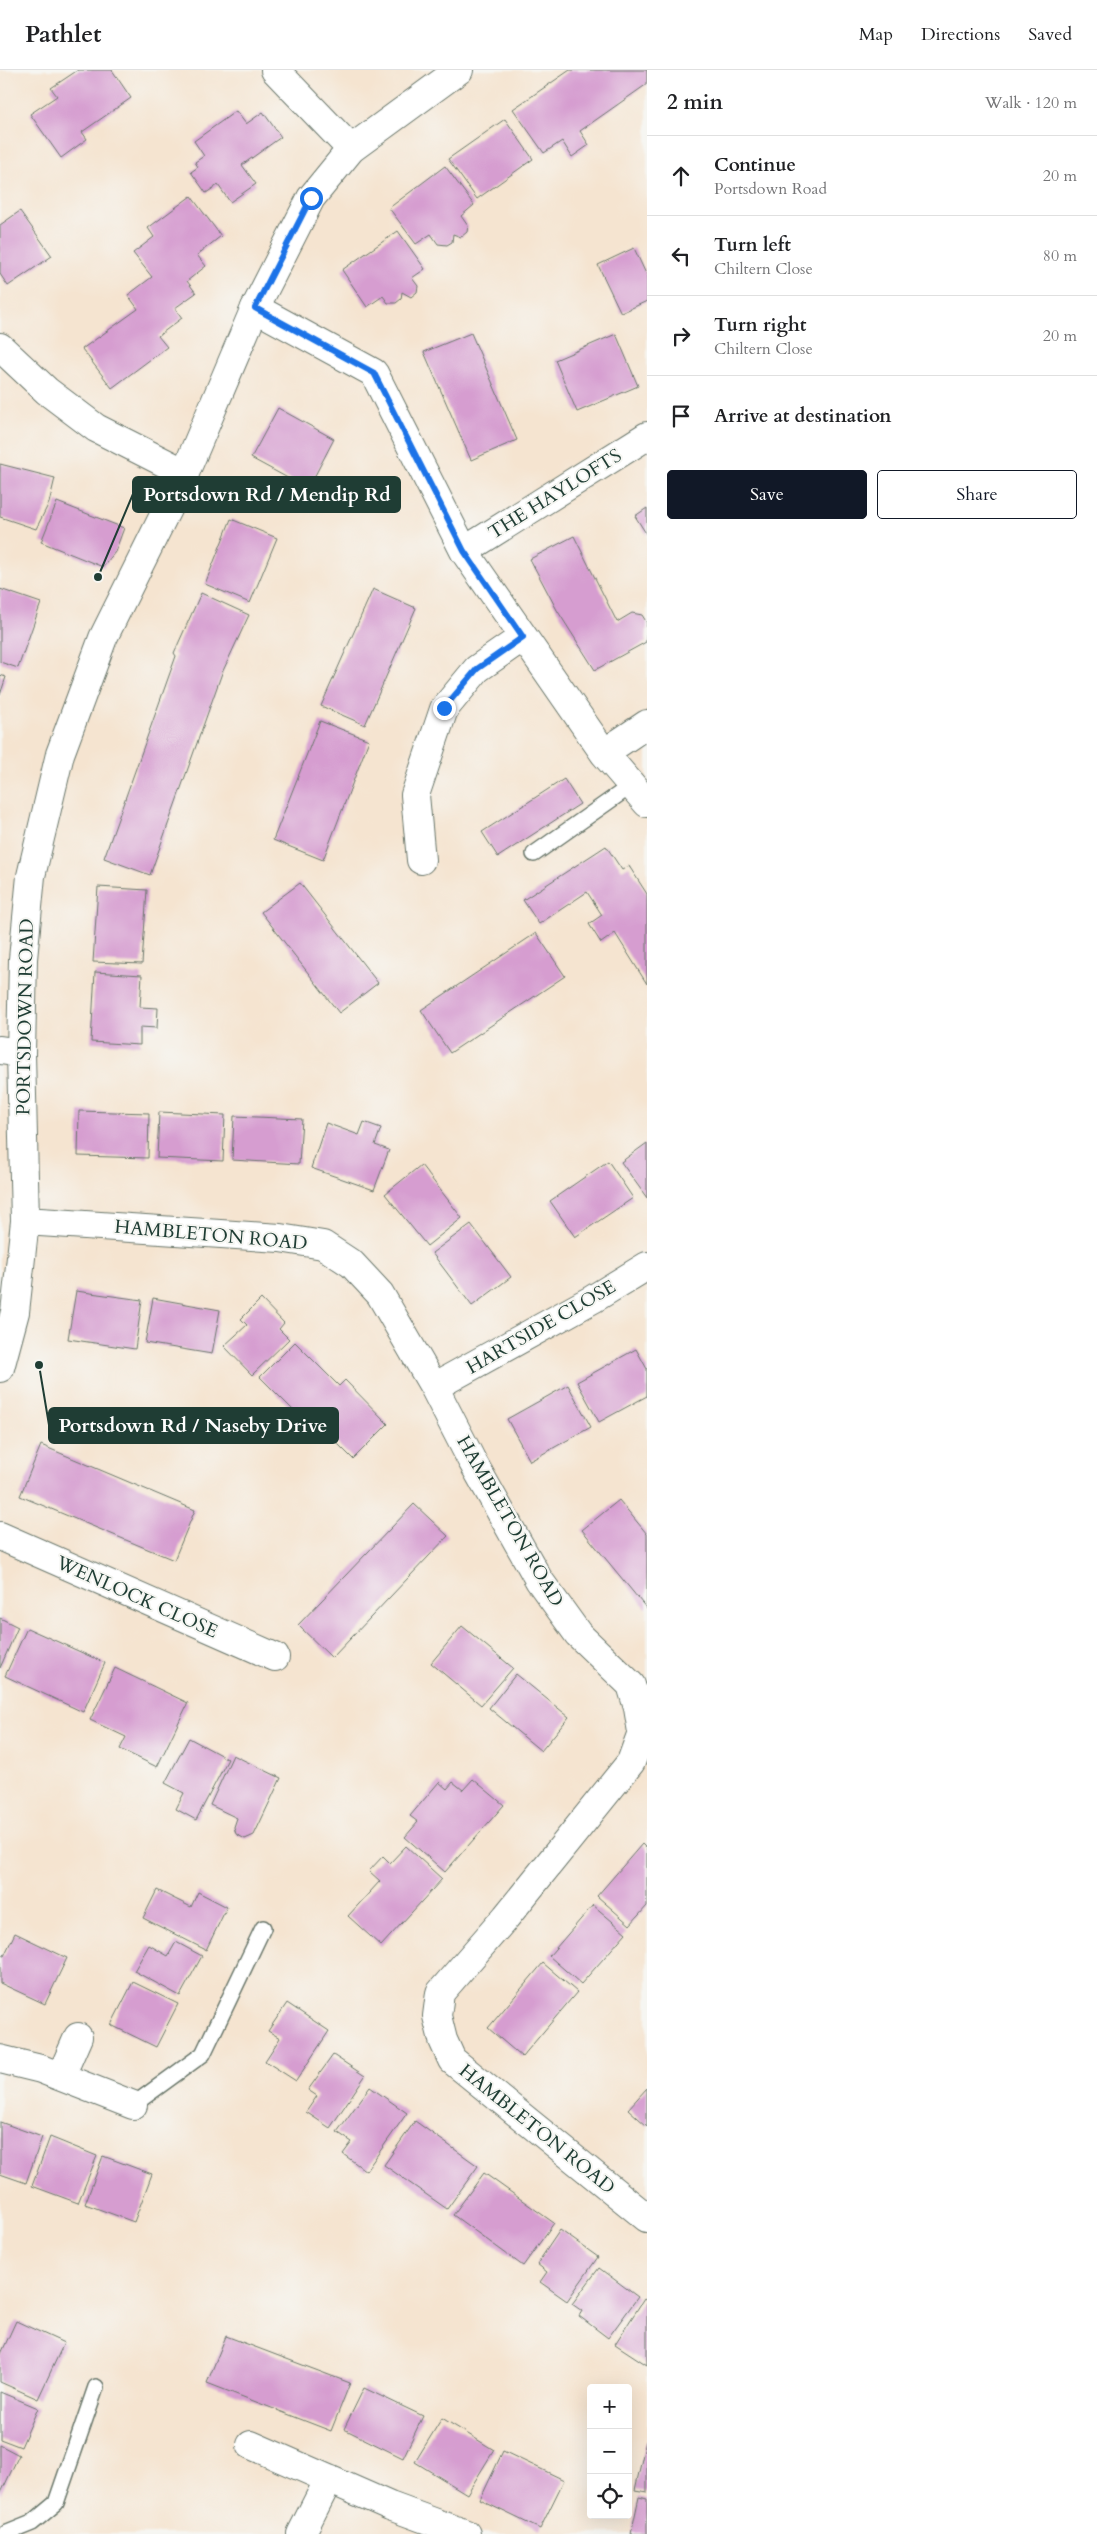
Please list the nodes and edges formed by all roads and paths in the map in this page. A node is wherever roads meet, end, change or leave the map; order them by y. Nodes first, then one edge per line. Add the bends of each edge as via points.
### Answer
1 (275, 70) edge
2 (459, 70) edge
3 (350, 149) junction
4 (255, 308) junction
5 (0, 347) edge
6 (647, 436) edge
7 (185, 473) junction
8 (464, 551) junction
9 (523, 637) junction
10 (647, 724) edge
11 (604, 754) junction
12 (639, 794) edge
13 (534, 854) dead end
14 (420, 860) dead end
15 (11, 1052) edge
16 (25, 1221) junction
17 (647, 1266) edge
18 (0, 1368) edge
19 (434, 1387) junction
20 (0, 1536) edge
21 (275, 1657) dead end
22 (643, 1706) edge
23 (263, 1928) dead end
24 (78, 2037) dead end
25 (0, 2059) edge
26 (61, 2076) junction
27 (133, 2105) joint
28 (647, 2218) edge
29 (96, 2387) dead end
30 (251, 2445) dead end
31 (329, 2479) junction
32 (5, 2534) edge
33 (301, 2534) edge
34 (466, 2534) edge

1 - 3 street
2 - 3 street, PORTSDOWN ROAD
3 - 4 street, PORTSDOWN ROAD via 311,198
4 - 7 street, PORTSDOWN ROAD
4 - 8 street via 374,373
5 - 7 street via 47,391 96,428
6 - 8 street, THE HAYLOFTS
7 - 15 street, PORTSDOWN ROAD via 103,638 60,754 31,876
8 - 9 street
9 - 11 street
9 - 14 street via 477,669 444,708 415,795
10 - 11 street
11 - 12 street
12 - 13 lane
15 - 16 street, PORTSDOWN ROAD
16 - 18 street, PORTSDOWN ROAD via 16,1312
16 - 19 street, HAMBLETON ROAD via 236,1234 323,1245 352,1264 380,1294
17 - 19 street, HARTSIDE CLOSE
19 - 22 street, HAMBLETON ROAD via 539,1580 578,1634 631,1685
20 - 21 street, WENLOCK CLOSE
22 - 28 street, HAMBLETON ROAD via 642,1732 631,1762 440,1993 437,2016 452,2060
23 - 27 lane via 203,2054
24 - 26 street
25 - 26 street
26 - 27 street
29 - 32 lane via 56,2503 32,2523
30 - 31 street
31 - 33 street
31 - 34 street

